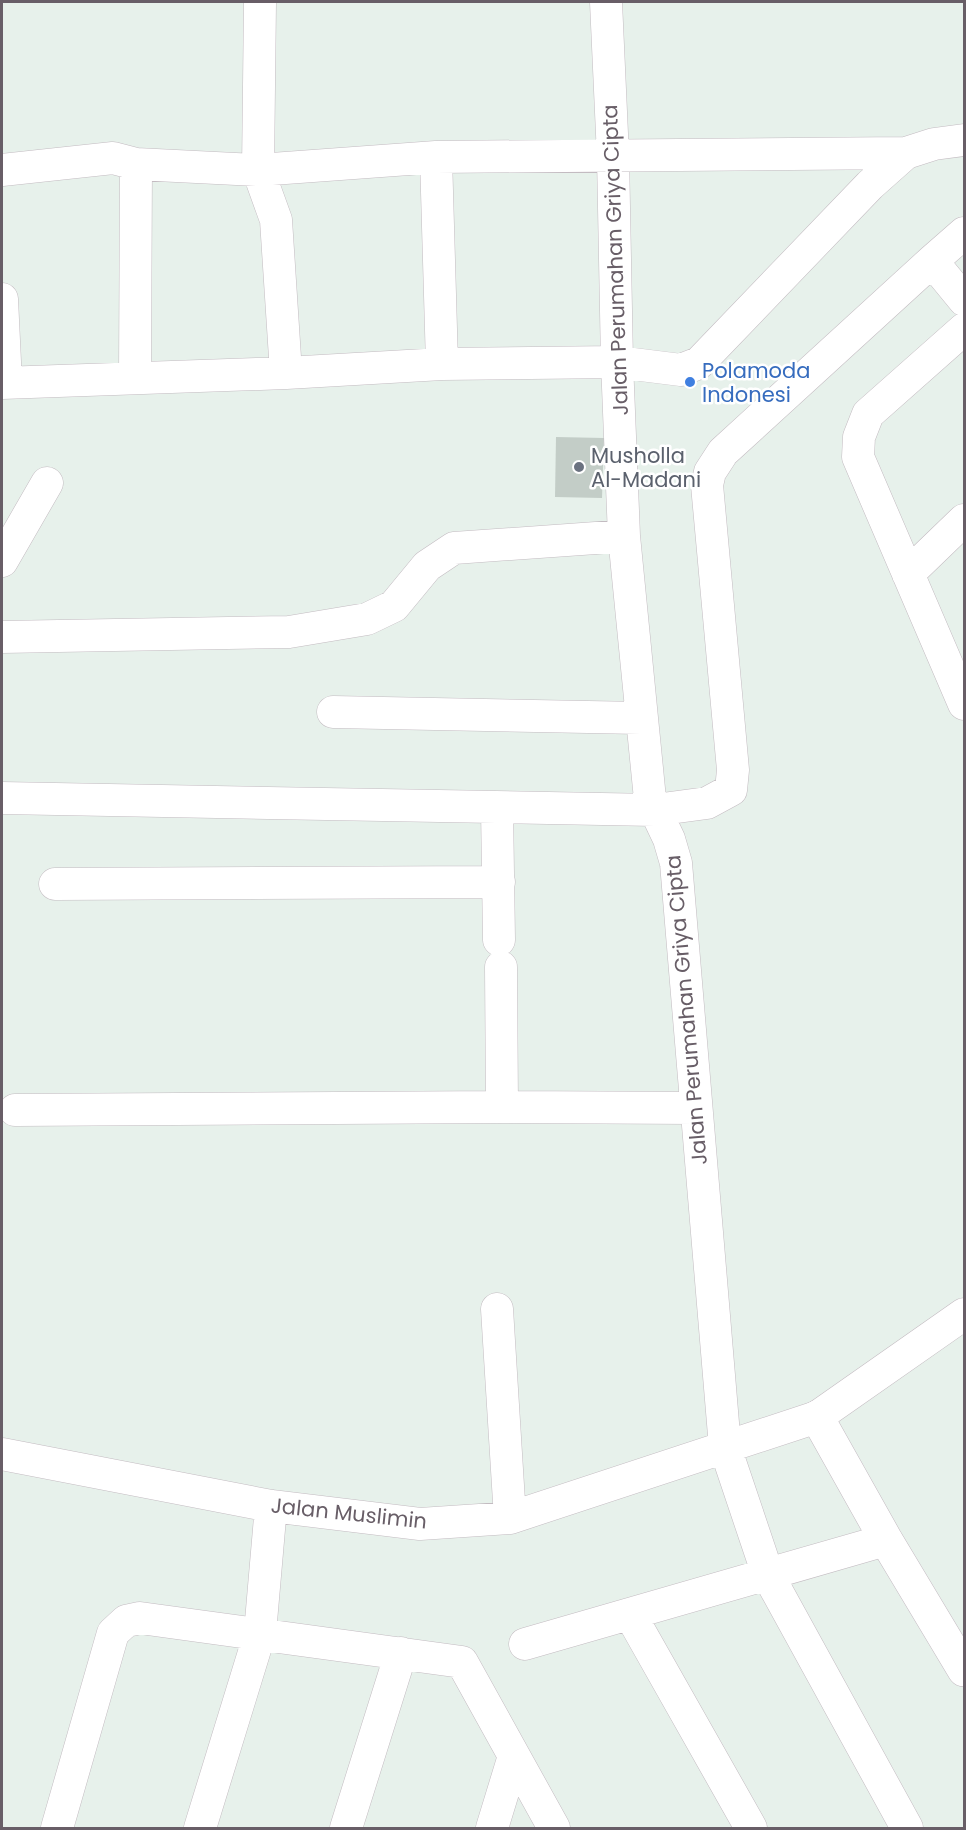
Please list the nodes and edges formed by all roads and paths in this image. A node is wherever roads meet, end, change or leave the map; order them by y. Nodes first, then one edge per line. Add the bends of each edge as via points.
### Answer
1 (260, 2) edge
2 (606, 2) edge
3 (964, 140) edge
4 (906, 153) junction
5 (613, 156) junction
6 (436, 157) junction
7 (136, 164) junction
8 (2, 170) edge
9 (258, 170) junction
10 (964, 233) edge
11 (932, 261) junction
12 (2, 298) edge
13 (964, 300) edge
14 (964, 328) edge
15 (617, 362) junction
16 (442, 363) junction
17 (286, 373) junction
18 (135, 378) junction
19 (4, 383) edge
20 (47, 483) dead end
21 (964, 520) edge
22 (624, 536) junction
23 (2, 561) edge
24 (908, 574) junction
25 (2, 637) edge
26 (964, 704) edge
27 (333, 712) dead end
28 (641, 718) junction
29 (2, 798) edge
30 (497, 808) junction
31 (655, 810) junction
32 (499, 882) junction
33 (55, 884) dead end
34 (502, 1107) junction
35 (696, 1108) junction
36 (15, 1110) dead end
37 (498, 1309) dead end
38 (964, 1314) edge
39 (817, 1418) junction
40 (725, 1447) junction
41 (2, 1454) edge
42 (271, 1506) junction
43 (510, 1518) junction
44 (886, 1540) junction
45 (768, 1575) junction
46 (630, 1614) junction
47 (260, 1634) junction
48 (525, 1644) dead end
49 (401, 1653) junction
50 (964, 1670) edge
51 (514, 1756) junction
52 (57, 1828) edge
53 (200, 1828) edge
54 (345, 1828) edge
55 (492, 1828) edge
56 (554, 1828) edge
57 (751, 1828) edge
58 (907, 1828) edge

1 - 9 street
2 - 5 street, Jalan Perumahan Griya Cipta
3 - 4 street
4 - 5 street
4 - 15 street via 870,185 699,363 681,370
5 - 6 street
5 - 15 street, Jalan Perumahan Griya Cipta
6 - 9 street
6 - 16 street
7 - 8 street via 113,158
7 - 9 street
7 - 18 street
9 - 17 street via 276,220
10 - 11 street
11 - 13 street
11 - 31 street via 723,453 710,472 707,485 731,790 707,803
12 - 19 street
14 - 24 street via 868,414 859,437 858,457
15 - 16 street
15 - 22 street, Jalan Perumahan Griya Cipta
16 - 17 street
17 - 18 street
18 - 19 street
20 - 23 street
21 - 24 street
22 - 25 street via 454,548 427,566 394,606 367,619 289,632
22 - 28 street, Jalan Perumahan Griya Cipta
24 - 26 street
27 - 28 street
28 - 31 street, Jalan Perumahan Griya Cipta
29 - 30 street
30 - 31 street
30 - 32 street
31 - 35 street, Jalan Perumahan Griya Cipta via 676,863
32 - 33 street
32 - 34 street
34 - 35 street
34 - 36 street
35 - 40 street, Jalan Perumahan Griya Cipta
37 - 43 street
38 - 39 street, Jalan Muslimin
39 - 40 street, Jalan Muslimin
39 - 44 street
40 - 43 street, Jalan Muslimin
40 - 45 street, Jalan Perumahan Griya Cipta
41 - 42 street, Jalan Muslimin
42 - 43 street, Jalan Muslimin via 420,1524
42 - 47 street
44 - 45 street
44 - 50 street
45 - 46 street
45 - 58 street, Jalan Perumahan Griya Cipta
46 - 48 street
46 - 57 street
47 - 49 street
47 - 52 street via 140,1618 126,1621 113,1633
47 - 53 street
49 - 51 street via 462,1662
49 - 54 street
51 - 55 street
51 - 56 street

